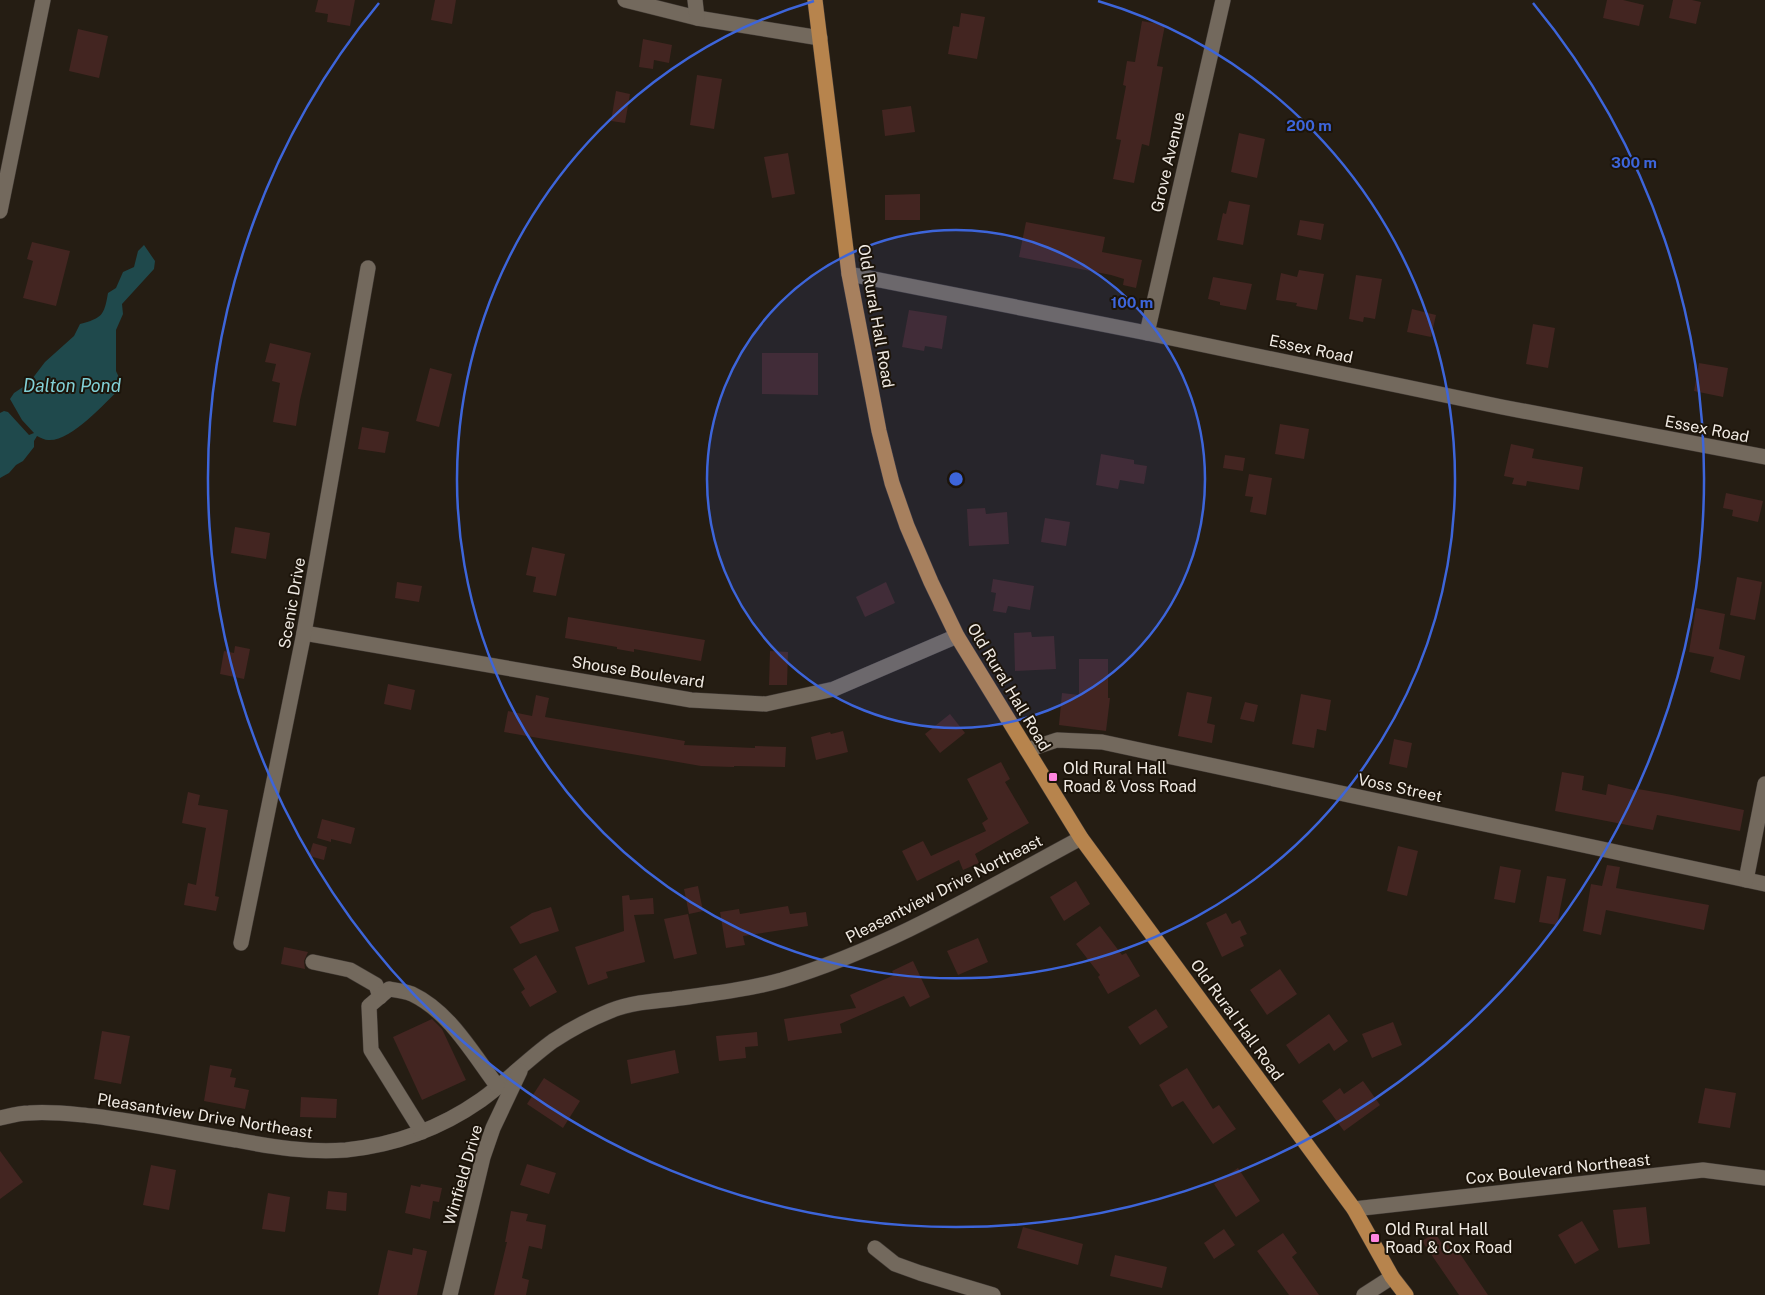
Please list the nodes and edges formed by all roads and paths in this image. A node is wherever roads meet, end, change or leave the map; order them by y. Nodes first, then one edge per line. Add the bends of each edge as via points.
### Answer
1 (43, 0) edge
2 (625, 0) edge
3 (694, 0) edge
4 (815, 0) edge
5 (1223, 0) edge
6 (697, 18) junction
7 (820, 38) junction
8 (0, 211) edge
9 (368, 268) dead end
10 (849, 274) junction
11 (1148, 333) junction
12 (1765, 457) edge
13 (304, 634) junction
14 (957, 636) junction
15 (1027, 750) junction
16 (1765, 784) edge
17 (1081, 838) junction
18 (1746, 880) junction
19 (1765, 884) edge
20 (241, 942) dead end
21 (313, 962) dead end
22 (380, 997) junction
23 (522, 1068) junction
24 (498, 1087) junction
25 (0, 1118) edge
26 (422, 1132) junction
27 (1765, 1178) edge
28 (1354, 1209) junction
29 (875, 1248) dead end
30 (1392, 1277) junction
31 (450, 1295) edge
32 (993, 1295) edge
33 (1364, 1295) edge
34 (1406, 1295) edge

1 - 8 street
2 - 6 street
3 - 6 street
4 - 7 main road, Old Rural Hall Road
5 - 11 street, Grove Avenue
6 - 7 street
7 - 10 main road, Old Rural Hall Road
9 - 13 street, Scenic Drive
10 - 11 street, Essex Road
10 - 14 main road, Old Rural Hall Road via 892,483
11 - 12 street, Essex Road via 1502,407
13 - 14 street, Shouse Boulevard via 690,700 766,704 834,688
13 - 20 street, Scenic Drive
14 - 15 main road, Old Rural Hall Road
15 - 17 main road, Old Rural Hall Road
15 - 18 street, Voss Street via 1056,740 1102,742
16 - 18 street
17 - 23 street, Pleasantview Drive Northeast via 920,924 858,953 772,983 614,1009 586,1021 554,1041
17 - 28 main road, Old Rural Hall Road
18 - 19 street, Voss Street
21 - 22 street via 350,970 376,985
22 - 24 street via 389,989 411,993 430,1006 449,1021
22 - 26 street via 369,1006 371,1050
23 - 24 street, Pleasantview Drive Northeast
23 - 31 street, Winfield Drive via 483,1157
24 - 26 street, Pleasantview Drive Northeast via 480,1101
25 - 26 street, Pleasantview Drive Northeast via 58,1112 314,1151 375,1146
27 - 28 street, Cox Boulevard Northeast via 1703,1170
28 - 30 main road, Old Rural Hall Road
29 - 32 street via 895,1264
30 - 33 street
30 - 34 main road, Old Rural Hall Road

